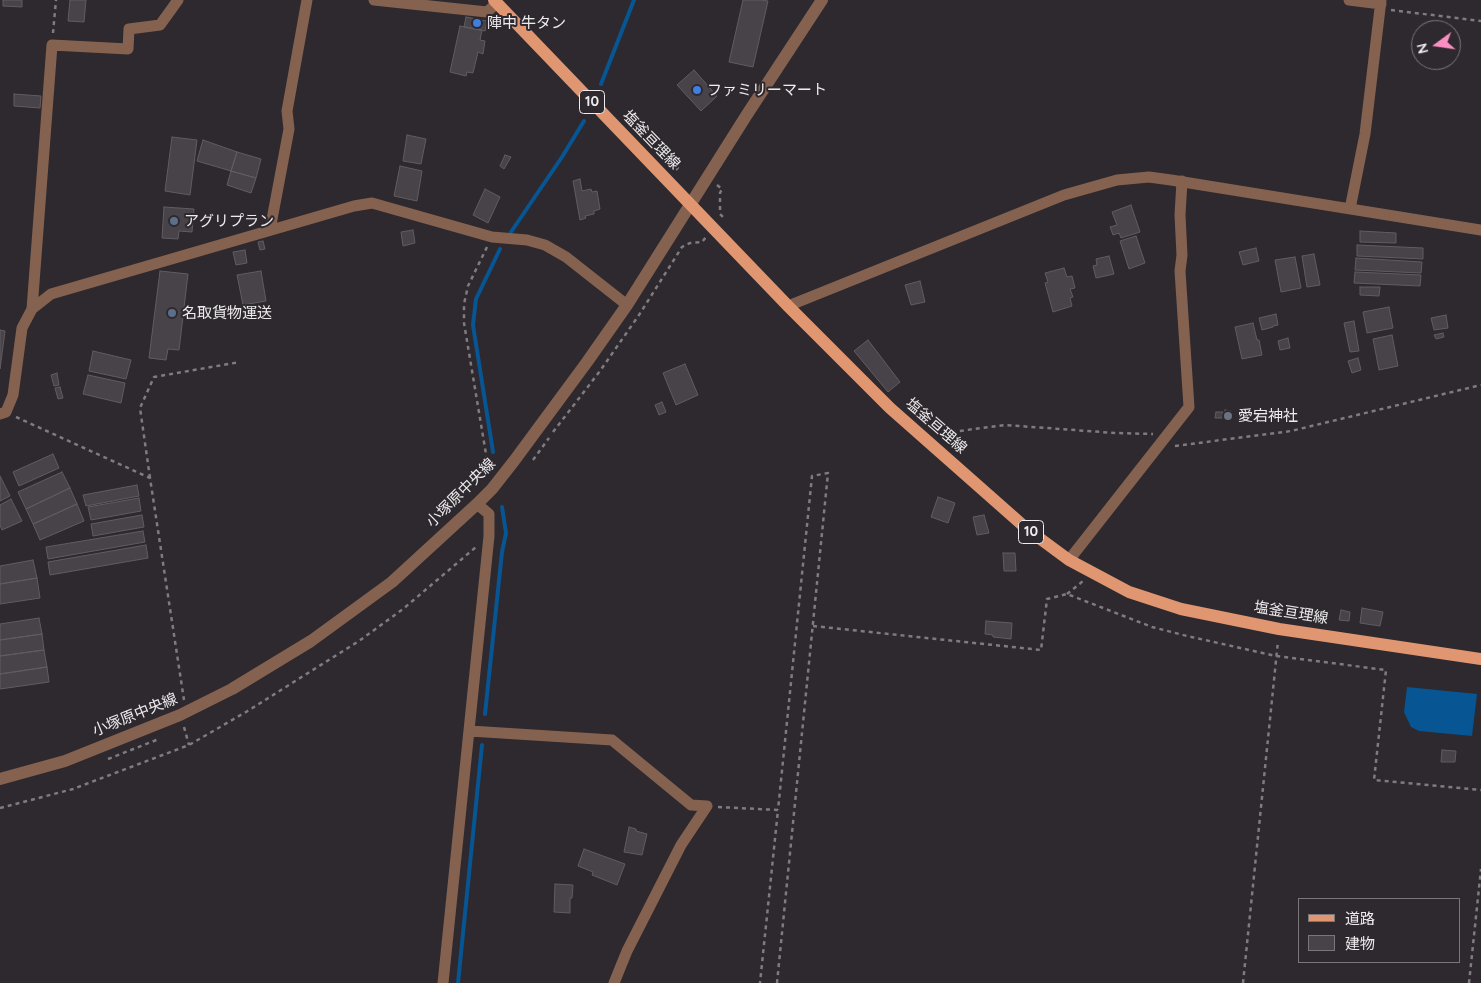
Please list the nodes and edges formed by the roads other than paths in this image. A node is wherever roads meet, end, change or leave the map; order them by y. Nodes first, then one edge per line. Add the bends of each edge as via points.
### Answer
1 (178, 0) edge
2 (307, 0) edge
3 (374, 0) edge
4 (822, 0) edge
5 (1349, 0) edge
6 (495, 1) edge
7 (1380, 4) edge
8 (1182, 182) junction
9 (690, 204) junction
10 (1350, 209) junction
11 (270, 230) junction
12 (1481, 230) edge
13 (627, 305) junction
14 (788, 306) junction
15 (32, 309) junction
16 (3, 413) edge
17 (476, 504) junction
18 (1069, 560) junction
19 (1481, 659) edge
20 (470, 732) junction
21 (0, 779) edge
22 (443, 983) edge
23 (614, 983) edge

1 - 15 street via 160,25 129,29 128,48 52,45
2 - 11 street via 287,111 289,129
3 - 6 street via 487,12
4 - 9 street, 小塚原中央線
5 - 7 street
6 - 9 main road, 塩釜亘理線 / 10
7 - 10 street via 1364,134
8 - 10 street
8 - 14 street via 1149,178 1117,180 1064,195
8 - 18 street via 1180,271 1189,407
9 - 13 street, 小塚原中央線
9 - 14 main road, 塩釜亘理線 / 10
10 - 12 street
11 - 13 street via 372,203 492,237 545,245
11 - 15 street via 51,294
13 - 17 street, 小塚原中央線 via 514,461
14 - 18 main road, 塩釜亘理線 / 10 via 890,408 1027,529
15 - 16 street via 22,328 13,395
17 - 20 street via 489,514 489,536
17 - 21 street, 小塚原中央線 via 392,582 318,636 232,689 183,713 65,761
18 - 19 main road, 塩釜亘理線 / 10 via 1129,592 1181,609 1279,629
20 - 22 street
20 - 23 street via 612,740 691,805 707,806 681,845

